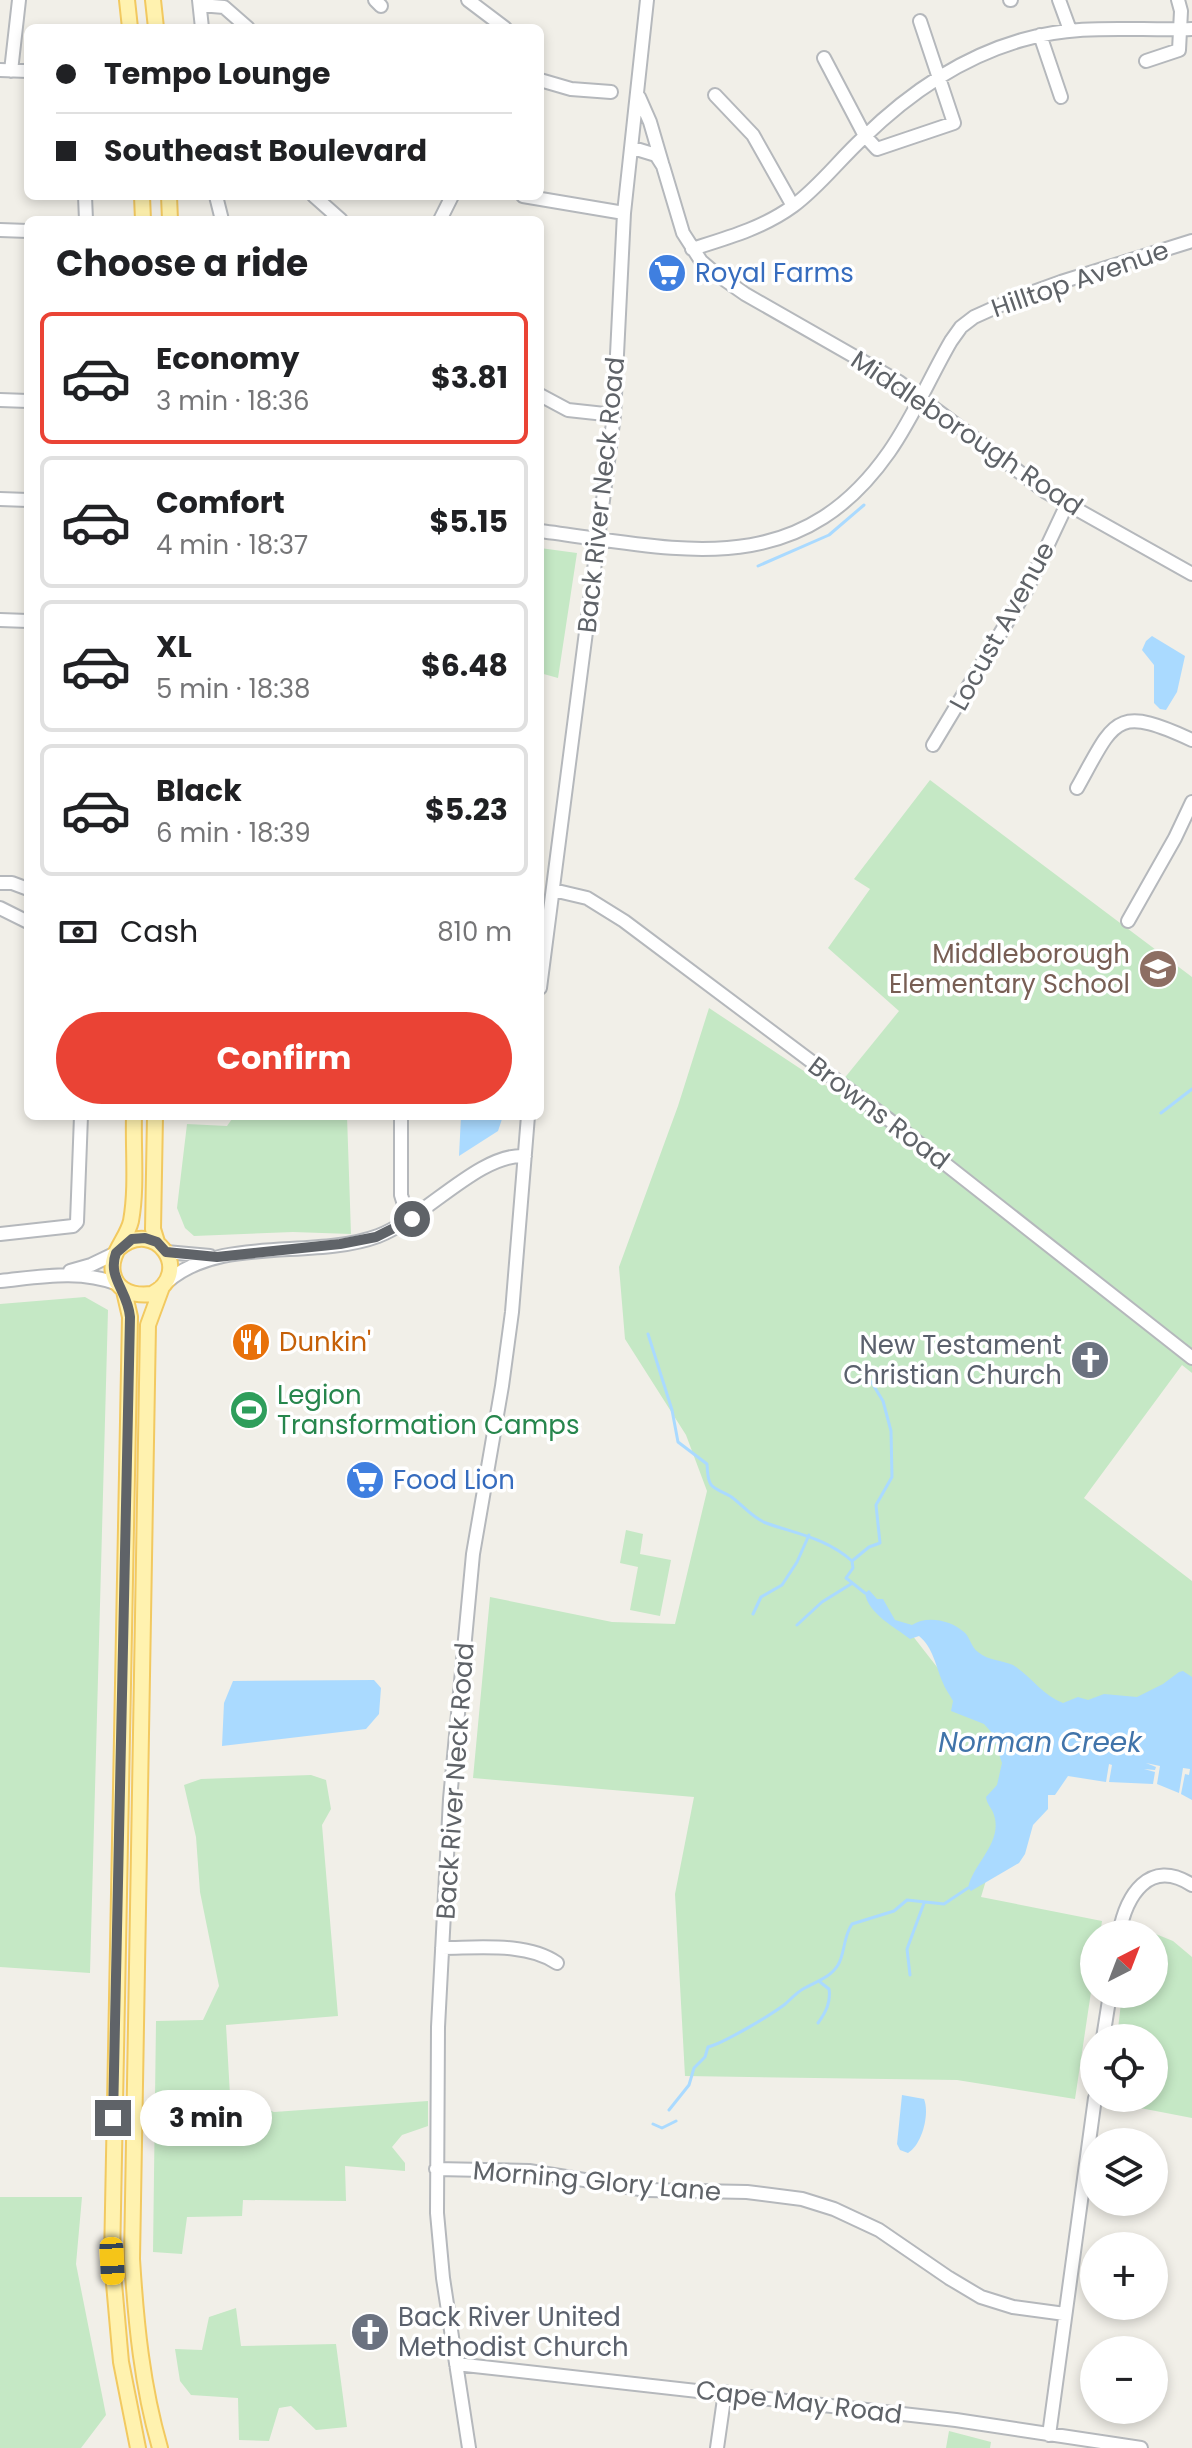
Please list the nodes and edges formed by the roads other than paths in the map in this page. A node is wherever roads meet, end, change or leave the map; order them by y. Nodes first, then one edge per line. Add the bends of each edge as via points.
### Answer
1 (19, 0) edge
2 (127, 0) edge
3 (153, 0) edge
4 (468, 0) edge
5 (647, 0) edge
6 (1059, 0) edge
7 (1178, 0) edge
8 (199, 3) edge
9 (920, 21) dead end
10 (130, 24) edge
11 (156, 24) edge
12 (202, 24) edge
13 (243, 24) edge
14 (500, 24) edge
15 (1070, 30) junction
16 (1186, 30) edge
17 (1040, 35) junction
18 (824, 58) dead end
19 (1146, 61) dead end
20 (6, 70) edge
21 (939, 78) junction
22 (544, 81) edge
23 (611, 92) dead end
24 (637, 94) junction
25 (715, 95) dead end
26 (1061, 97) dead end
27 (865, 136) junction
28 (633, 148) junction
29 (663, 166) junction
30 (318, 200) edge
31 (544, 200) edge
32 (793, 206) junction
33 (624, 213) junction
34 (336, 216) edge
35 (0, 230) edge
36 (24, 231) edge
37 (1192, 241) edge
38 (692, 249) junction
39 (920, 396) junction
40 (544, 397) edge
41 (0, 400) edge
42 (24, 401) edge
43 (614, 415) junction
44 (0, 499) edge
45 (24, 500) edge
46 (1067, 504) junction
47 (544, 531) edge
48 (599, 538) junction
49 (1192, 574) edge
50 (0, 620) edge
51 (24, 621) edge
52 (1192, 740) edge
53 (933, 745) dead end
54 (1077, 788) dead end
55 (1192, 802) edge
56 (0, 883) edge
57 (24, 888) edge
58 (553, 890) junction
59 (0, 908) edge
60 (24, 920) edge
61 (1128, 921) dead end
62 (544, 926) edge
63 (81, 1120) edge
64 (134, 1120) edge
65 (155, 1120) edge
66 (401, 1120) edge
67 (528, 1120) edge
68 (525, 1156) junction
69 (412, 1219) junction
70 (0, 1234) edge
71 (161, 1247) junction
72 (117, 1251) junction
73 (217, 1257) junction
74 (63, 1274) junction
75 (0, 1281) edge
76 (164, 1284) junction
77 (121, 1288) junction
78 (1192, 1358) edge
79 (1192, 1885) edge
80 (1122, 1920) edge
81 (442, 1948) junction
82 (557, 1963) dead end
83 (1093, 2112) edge
84 (436, 2169) junction
85 (1065, 2314) junction
86 (456, 2364) junction
87 (725, 2392) junction
88 (1049, 2435) junction
89 (138, 2448) edge
90 (160, 2448) edge
91 (469, 2448) edge
92 (717, 2448) edge
93 (1141, 2448) edge

1 - 20 street
2 - 10 main road
3 - 11 main road
4 - 14 street
5 - 24 street, Back River Neck Road
6 - 15 street
7 - 16 street
8 - 12 street
8 - 13 street via 224,7
9 - 21 street
15 - 16 street
15 - 17 street
16 - 19 street via 1179,50
17 - 21 street via 979,56
17 - 26 street
18 - 27 street
21 - 27 street
21 - 27 street via 954,123 877,149
22 - 23 street
24 - 28 street, Back River Neck Road
24 - 29 street, Middleborough Road
25 - 32 street via 753,135
27 - 32 street
28 - 29 street via 656,155
28 - 33 street, Back River Neck Road
29 - 38 street, Middleborough Road
30 - 34 street
31 - 33 street
32 - 38 street via 756,227
33 - 43 street, Back River Neck Road
35 - 36 street
37 - 39 street, Hilltop Avenue via 1061,282 974,317 951,341
38 - 39 street, Middleborough Road via 745,294
39 - 46 street, Middleborough Road via 1027,480
39 - 48 street, Hilltop Avenue via 872,474 837,507 792,534 709,551
40 - 43 street via 568,410
41 - 42 street
43 - 48 street, Back River Neck Road
44 - 45 street
46 - 49 street, Middleborough Road
46 - 53 street, Locust Avenue via 1027,589
47 - 48 street
48 - 58 street, Back River Neck Road
50 - 51 street
52 - 54 street via 1147,721 1122,722 1110,732
55 - 61 street
56 - 57 street
58 - 62 street, Back River Neck Road
58 - 78 street, Browns Road via 587,898 624,921 892,1122
59 - 60 street
63 - 70 street via 78,1214 73,1226
64 - 72 main road via 133,1204 128,1233
65 - 71 main road via 153,1229
66 - 69 street via 401,1195
67 - 68 street, Back River Neck Road
68 - 69 street via 493,1161
68 - 81 street, Back River Neck Road via 508,1340 473,1554
69 - 73 street via 362,1241
71 - 72 main road via 145,1238 132,1239
71 - 73 street
71 - 76 main road via 170,1264
72 - 74 street
72 - 77 main road via 113,1274
73 - 76 street via 179,1271
74 - 75 street
74 - 77 street via 94,1277
76 - 77 main road via 152,1294
76 - 90 main road via 148,1325 132,2245 137,2337
77 - 89 main road via 129,1303 130,1332 111,2248 119,2347
79 - 80 street via 1172,1877 1152,1878 1125,1906
81 - 82 street via 533,1952
81 - 84 street, Back River Neck Road
83 - 85 street
84 - 85 street, Morning Glory Lane via 529,2171 646,2190 802,2199 879,2230 981,2297
84 - 86 street, Back River Neck Road via 443,2278
85 - 88 street
86 - 87 street, Cape May Road
86 - 91 street, Back River Neck Road
87 - 88 street, Cape May Road
87 - 92 street
88 - 93 street, Cape May Road

